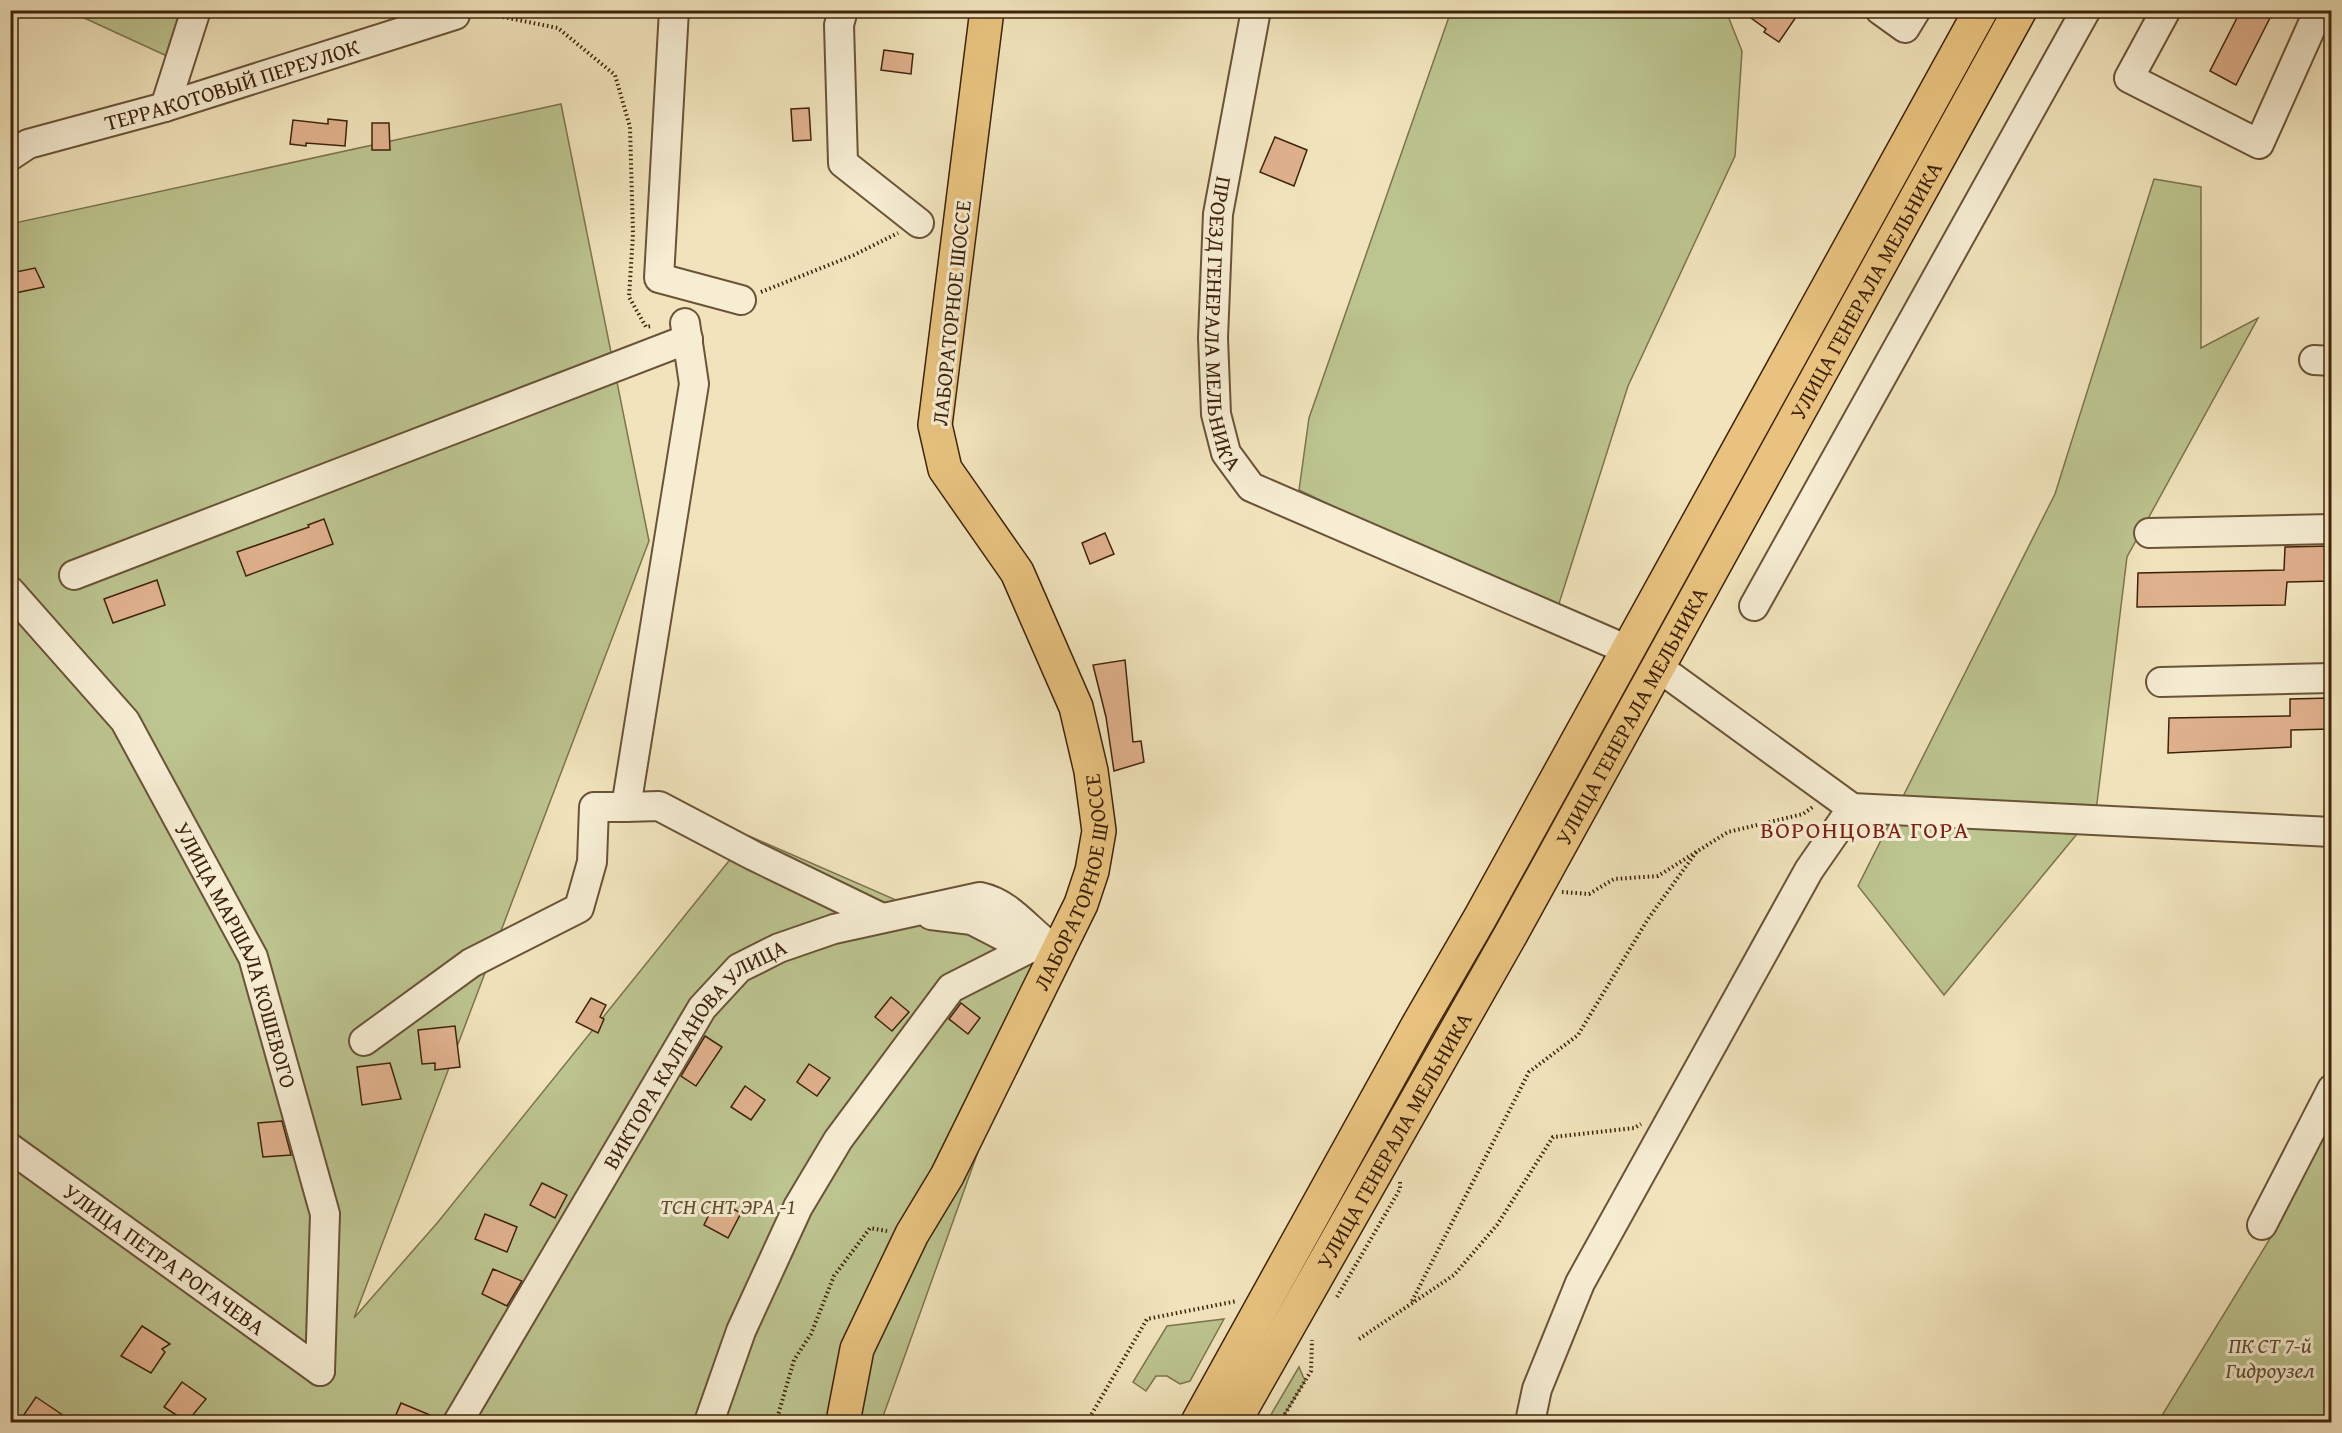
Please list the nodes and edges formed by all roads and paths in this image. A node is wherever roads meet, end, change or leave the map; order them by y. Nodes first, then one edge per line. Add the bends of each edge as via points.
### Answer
1 (196, 10) edge
2 (674, 10) edge
3 (843, 10) edge
4 (987, 10) edge
5 (1256, 10) edge
6 (1880, 10) edge
7 (1981, 10) edge
8 (2020, 10) edge
9 (2086, 10) edge
10 (2166, 10) edge
11 (2319, 10) edge
12 (447, 13) edge
13 (1911, 19) edge
14 (165, 107) junction
15 (10, 156) edge
16 (919, 223) dead end
17 (741, 300) dead end
18 (2331, 529) edge
19 (2149, 533) dead end
20 (74, 574) dead end
21 (10, 591) edge
22 (1754, 606) dead end
23 (1628, 650) junction
24 (1658, 667) junction
25 (2331, 678) edge
26 (2161, 682) dead end
27 (1842, 801) junction
28 (626, 807) junction
29 (2331, 832) edge
30 (1696, 852) junction
31 (1557, 892) dead end
32 (893, 914) junction
33 (1043, 948) junction
34 (364, 1041) dead end
35 (2331, 1089) edge
36 (1644, 1122) dead end
37 (10, 1148) edge
38 (1401, 1177) dead end
39 (2262, 1226) dead end
40 (912, 1234) junction
41 (1243, 1291) dead end
42 (1335, 1301) dead end
43 (1412, 1301) dead end
44 (1317, 1332) dead end
45 (1359, 1339) dead end
46 (320, 1371) joint
47 (1221, 1418) edge
48 (458, 1422) edge
49 (709, 1422) edge
50 (776, 1422) edge
51 (843, 1422) edge
52 (1087, 1422) edge
53 (1280, 1422) edge
54 (1530, 1422) edge

1 - 14 street
2 - 17 street via 659,278
3 - 16 street via 839,25 843,163
4 - 33 main road, ЛАБОРАТОРНОЕ ШОССЕ via 935,425 945,469 1017,572 1046,633 1076,707 1091,771 1099,831 1092,871 1081,904
5 - 23 street, ПРОЕЗД ГЕНЕРАЛА МЕЛЬНИКА via 1218,214 1213,338 1216,414 1226,453 1251,487
6 - 13 street
7 - 23 main road, УЛИЦА ГЕНЕРАЛА МЕЛЬНИКА
8 - 24 main road, УЛИЦА ГЕНЕРАЛА МЕЛЬНИКА
9 - 22 street
10 - 11 street via 2129,78 2259,144
12 - 14 street, ТЕРРАКОТОВЫЙ ПЕРЕУЛОК
14 - 15 street, ТЕРРАКОТОВЫЙ ПЕРЕУЛОК via 28,144
18 - 19 street
20 - 28 street via 686,331 694,384
21 - 46 street, УЛИЦА МАРШАЛА КОШЕВОГО via 125,721 253,957 325,1214
23 - 24 main road
23 - 47 main road, УЛИЦА ГЕНЕРАЛА МЕЛЬНИКА
24 - 27 street
24 - 47 main road, УЛИЦА ГЕНЕРАЛА МЕЛЬНИКА via 1437,1067
25 - 26 street
27 - 29 street
27 - 30 path via 1728,832
27 - 54 street via 1809,870 1580,1283 1537,1389
28 - 32 street via 659,806 754,856
28 - 34 street via 594,807 592,862 579,908 471,963
30 - 31 path via 1659,876 1614,879 1589,894
30 - 43 path via 1648,919 1578,1035 1529,1072
32 - 33 street, ВИКТОРА КАЛГАНОВА УЛИЦА via 980,897 996,900 1011,911
32 - 48 street, ВИКТОРА КАЛГАНОВА УЛИЦА via 834,929 769,953 740,968 702,1008
33 - 40 main road, ЛАБОРАТОРНОЕ ШОССЕ via 947,1176
33 - 49 street via 951,988 838,1140 798,1208 741,1331
35 - 39 street
36 - 45 path via 1634,1128 1553,1137 1497,1225 1454,1275
37 - 46 street, УЛИЦА ПЕТРА РОГАЧЕВА
38 - 42 path via 1400,1189
40 - 50 path via 870,1228 834,1276 811,1334 794,1360
40 - 51 main road, ЛАБОРАТОРНОЕ ШОССЕ via 857,1348
41 - 52 path via 1237,1301 1147,1319
44 - 53 path via 1311,1342 1311,1371

